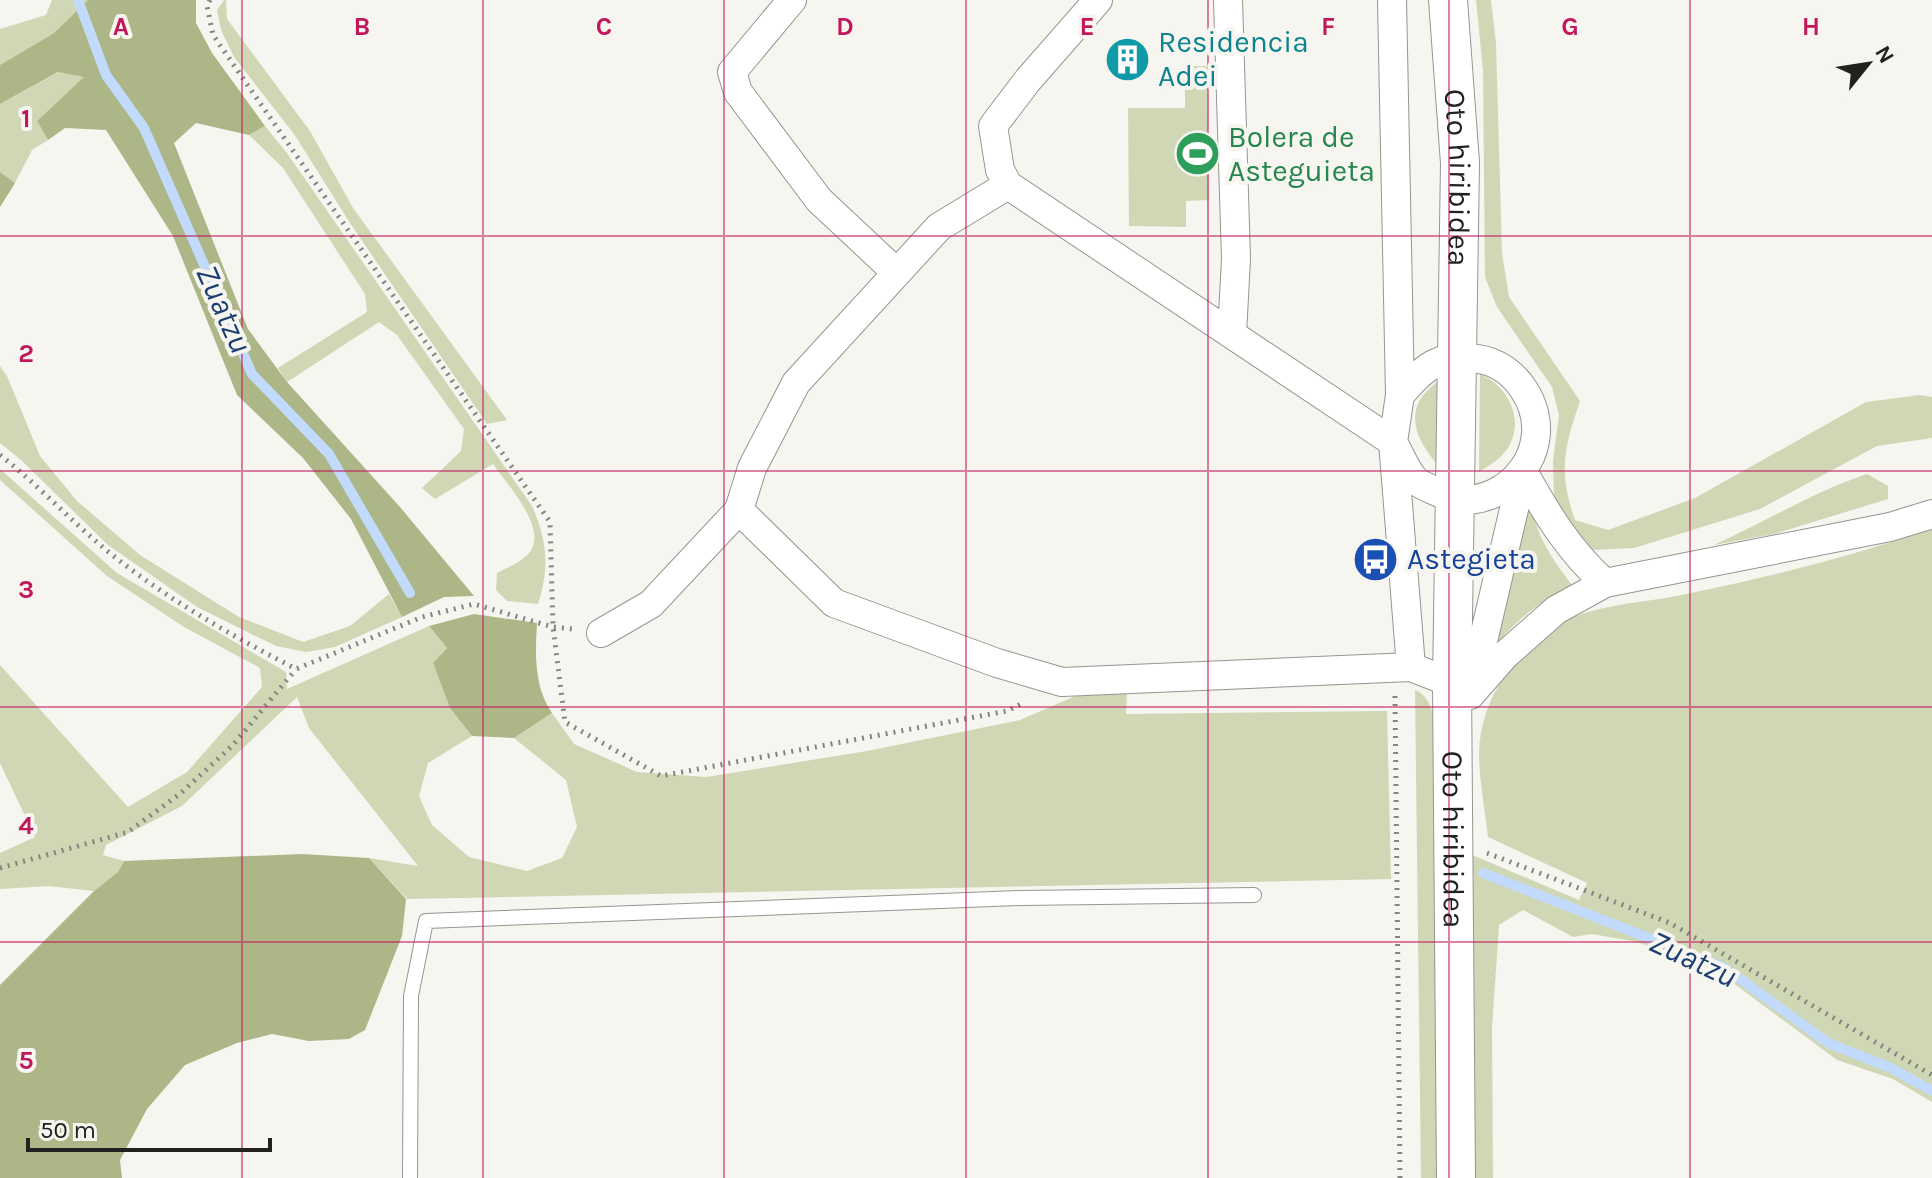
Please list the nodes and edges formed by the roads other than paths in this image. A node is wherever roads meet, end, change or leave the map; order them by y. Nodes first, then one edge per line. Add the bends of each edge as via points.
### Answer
1 (792, 0) edge
2 (1098, 0) edge
3 (1228, 0) edge
4 (1392, 0) edge
5 (1448, 0) edge
6 (1008, 185) junction
7 (897, 273) junction
8 (1232, 334) junction
9 (1459, 356) junction
10 (1400, 395) junction
11 (1393, 442) junction
12 (1523, 471) junction
13 (1454, 500) junction
14 (739, 510) junction
15 (1932, 514) edge
16 (1605, 583) junction
17 (601, 633) road end
18 (1411, 667) junction
19 (1461, 689) junction
20 (1254, 895) dead end
21 (410, 1178) edge
22 (1456, 1178) edge

1 - 7 street via 732,72 738,92 819,200
2 - 6 street via 993,126 1000,170
3 - 8 street via 1236,259
4 - 10 street, Oto hiribidea
5 - 9 street, Oto hiribidea via 1460,163
6 - 7 street via 939,227
6 - 8 street
7 - 14 street via 796,383 752,468
8 - 11 street
9 - 10 street via 1425,367
9 - 12 street via 1491,361 1518,380 1534,408 1535,441
9 - 13 street, Oto hiribidea
10 - 11 street, Oto hiribidea
11 - 13 street via 1415,481
11 - 18 street, Oto hiribidea
12 - 13 street via 1504,489 1480,499
12 - 16 street via 1551,522
12 - 19 street
13 - 19 street, Oto hiribidea
14 - 17 street via 651,604
14 - 18 street via 834,603 1062,682
15 - 16 street via 1890,527
16 - 19 street via 1556,610
18 - 19 street
19 - 22 street, Oto hiribidea via 1452,755
20 - 21 lane via 1021,898 426,921 411,996

